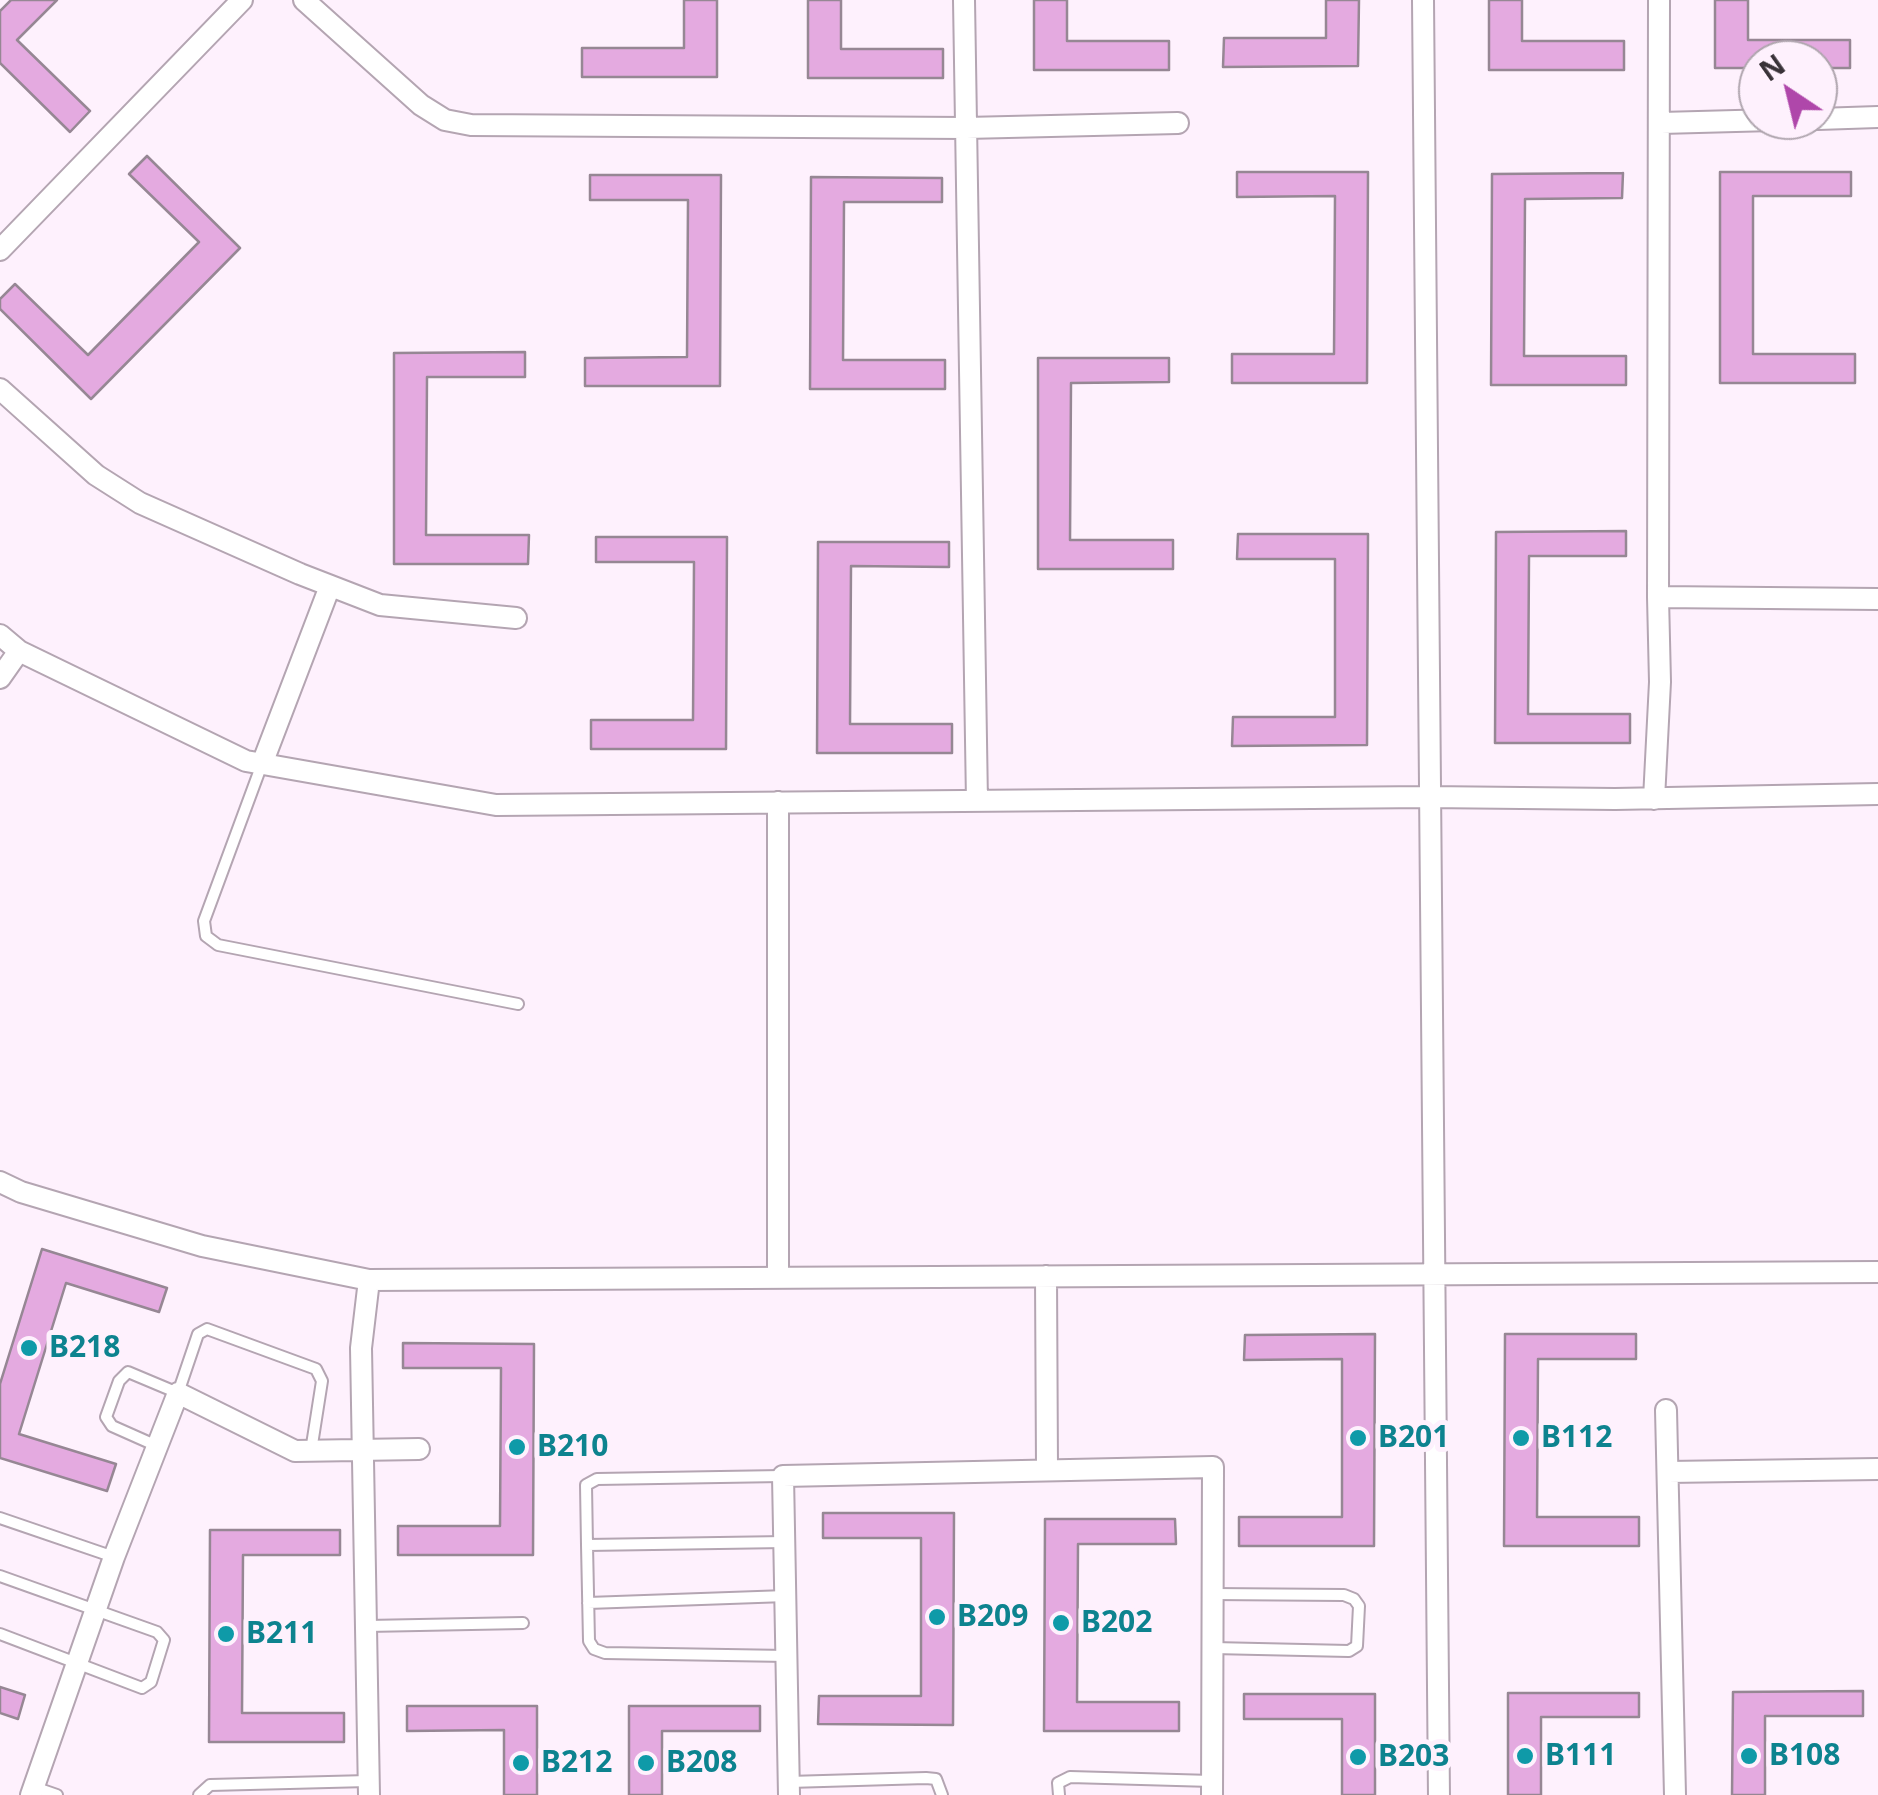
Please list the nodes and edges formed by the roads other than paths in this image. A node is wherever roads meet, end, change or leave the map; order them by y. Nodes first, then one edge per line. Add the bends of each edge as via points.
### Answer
1 (242, 0) edge
2 (304, 0) edge
3 (964, 0) edge
4 (1423, 0) edge
5 (1659, 0) edge
6 (1878, 117) edge
7 (1838, 118) edge
8 (1738, 121) edge
9 (1178, 123) dead end
10 (1661, 123) junction
11 (966, 128) junction
12 (0, 250) edge
13 (0, 389) edge
14 (330, 586) junction
15 (1658, 597) junction
16 (1878, 599) edge
17 (516, 618) dead end
18 (0, 635) edge
19 (18, 650) junction
20 (0, 678) edge
21 (262, 764) junction
22 (1878, 794) edge
23 (1428, 797) junction
24 (1654, 799) junction
25 (977, 800) junction
26 (778, 802) junction
27 (518, 1004) dead end
28 (0, 1182) edge
29 (1878, 1272) edge
30 (1432, 1274) junction
31 (1046, 1276) junction
32 (778, 1278) junction
33 (369, 1280) junction
34 (178, 1393) junction
35 (1666, 1410) dead end
36 (158, 1446) junction
37 (418, 1449) dead end
38 (311, 1450) junction
39 (363, 1450) junction
40 (1046, 1468) junction
41 (1878, 1469) edge
42 (1668, 1472) junction
43 (783, 1476) junction
44 (0, 1518) edge
45 (785, 1542) junction
46 (587, 1545) junction
47 (114, 1558) junction
48 (0, 1576) edge
49 (1212, 1594) junction
50 (786, 1596) junction
51 (588, 1603) junction
52 (94, 1612) junction
53 (523, 1623) dead end
54 (366, 1626) junction
55 (0, 1634) edge
56 (1212, 1648) junction
57 (787, 1656) junction
58 (77, 1664) junction
59 (369, 1788) edge
60 (1212, 1788) edge
61 (789, 1789) edge
62 (32, 1791) edge
63 (57, 1795) edge
64 (198, 1795) edge
65 (942, 1795) edge
66 (1059, 1795) edge
67 (1439, 1795) edge
68 (1675, 1795) edge

1 - 12 street
2 - 11 street via 421,105 471,126
3 - 11 street
4 - 23 street
5 - 10 street
6 - 7 street
8 - 10 street
9 - 11 street
10 - 15 street
11 - 25 street
13 - 14 street via 96,475 140,503
14 - 17 street via 380,605
14 - 21 street
15 - 16 street
15 - 24 street
18 - 19 street
19 - 20 street
19 - 21 street
21 - 26 street via 496,805
21 - 27 lane via 204,920 206,936 218,946
22 - 24 street
23 - 24 street
23 - 25 street
23 - 30 street
25 - 26 street
26 - 32 street
28 - 33 street via 202,1246
29 - 30 street
30 - 31 street
30 - 67 street
31 - 32 street
31 - 40 street
32 - 33 street
33 - 39 street via 361,1348
34 - 36 street
34 - 36 lane via 128,1372 119,1381 106,1418
34 - 38 street via 295,1451
34 - 38 lane via 206,1328 316,1369 322,1381
35 - 42 street
36 - 47 street
37 - 39 street
38 - 39 street
39 - 54 street
40 - 43 street
40 - 49 street via 1213,1467
41 - 42 street
42 - 68 street
43 - 45 street
43 - 46 lane via 597,1479 586,1485
44 - 47 lane
45 - 46 lane
45 - 50 street
46 - 51 lane
47 - 52 street
48 - 52 lane
49 - 56 street
49 - 56 lane via 1344,1595 1359,1606 1357,1646 1349,1650
50 - 51 lane
50 - 57 street
51 - 57 lane via 589,1641 605,1653
52 - 58 street
52 - 58 lane via 164,1640 151,1682 142,1688
53 - 54 lane
54 - 59 street
55 - 58 lane
56 - 60 street
57 - 61 street
58 - 62 street
59 - 64 lane via 210,1785
60 - 66 lane via 1070,1777 1058,1782
61 - 65 lane via 926,1778 936,1780
62 - 63 lane

